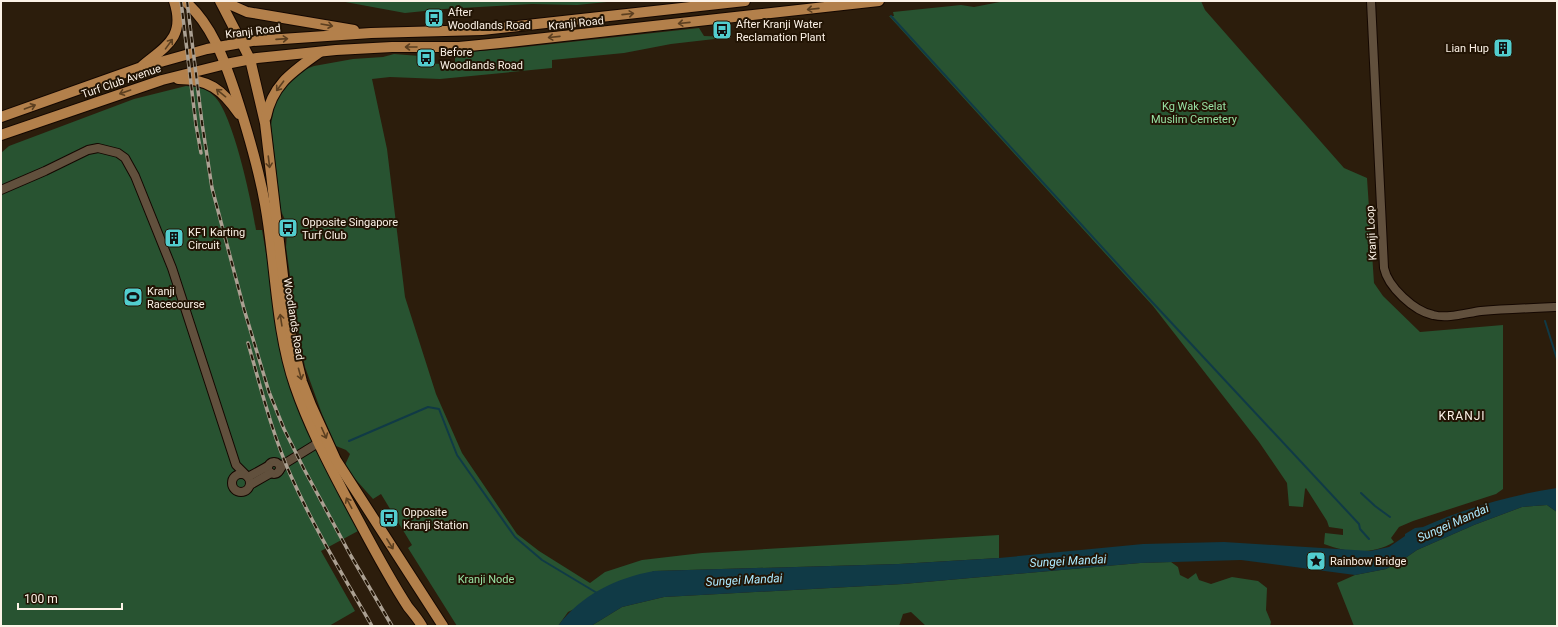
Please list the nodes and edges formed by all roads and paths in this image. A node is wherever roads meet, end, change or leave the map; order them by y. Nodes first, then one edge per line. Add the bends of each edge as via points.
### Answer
1 (174, 1) edge
2 (185, 1) edge
3 (221, 1) edge
4 (745, 1) edge
5 (879, 1) edge
6 (1370, 1) edge
7 (371, 33) junction
8 (243, 43) junction
9 (218, 47) junction
10 (320, 52) junction
11 (250, 59) junction
12 (226, 64) junction
13 (139, 68) junction
14 (162, 80) junction
15 (1, 117) edge
16 (245, 123) junction
17 (265, 123) junction
18 (17, 130) junction
19 (1, 135) edge
20 (1, 142) edge
21 (1, 190) edge
22 (1557, 307) edge
23 (318, 443) junction
24 (280, 463) junction
25 (236, 465) junction
26 (272, 470) junction
27 (247, 476) junction
28 (235, 477) junction
29 (250, 485) junction
30 (422, 626) edge
31 (443, 626) edge

13 -> 1 main road via 165,49 173,37 178,17
2 - 9 main road, Woodlands Road via 203,21
3 -> 7 main road via 248,12
3 - 8 main road, Woodlands Road
7 -> 4 main road, Kranji Road via 482,30
5 -> 10 main road, Kranji Road via 459,47 392,47
6 - 22 street, Kranji Loop via 1386,277 1413,305 1433,315
8 -> 7 main road, Kranji Road
8 - 9 main road, Kranji Road
8 - 11 main road, Woodlands Road
9 - 12 main road, Woodlands Road
9 - 13 main road, Turf Club Avenue
10 - 11 main road, Kranji Road
10 -> 17 main road via 290,74 278,87 269,106
11 - 12 main road, Turf Club Avenue
11 - 17 main road, Woodlands Road
12 - 14 main road, Turf Club Avenue
12 - 16 main road, Woodlands Road
15 -> 13 main road, Turf Club Avenue
16 -> 14 main road via 224,95 211,85 198,80
14 -> 18 main road, Turf Club Avenue
23 -> 16 main road, Woodlands Road via 289,365 265,204
17 -> 31 main road, Woodlands Road via 286,301 302,382 336,460
18 - 19 main road, Turf Club Avenue
18 - 20 main road
21 - 25 street via 88,150 98,148 118,153 125,158 135,176 172,268
23 - 24 street
30 -> 23 main road, Woodlands Road via 378,555
24 - 26 street
24 - 26 street via 272,462
25 - 27 street
25 - 28 street
26 - 27 street
26 - 29 street
27 - 28 street via 241,474
27 - 29 street
28 - 29 street via 232,481 233,486 238,492 246,491

